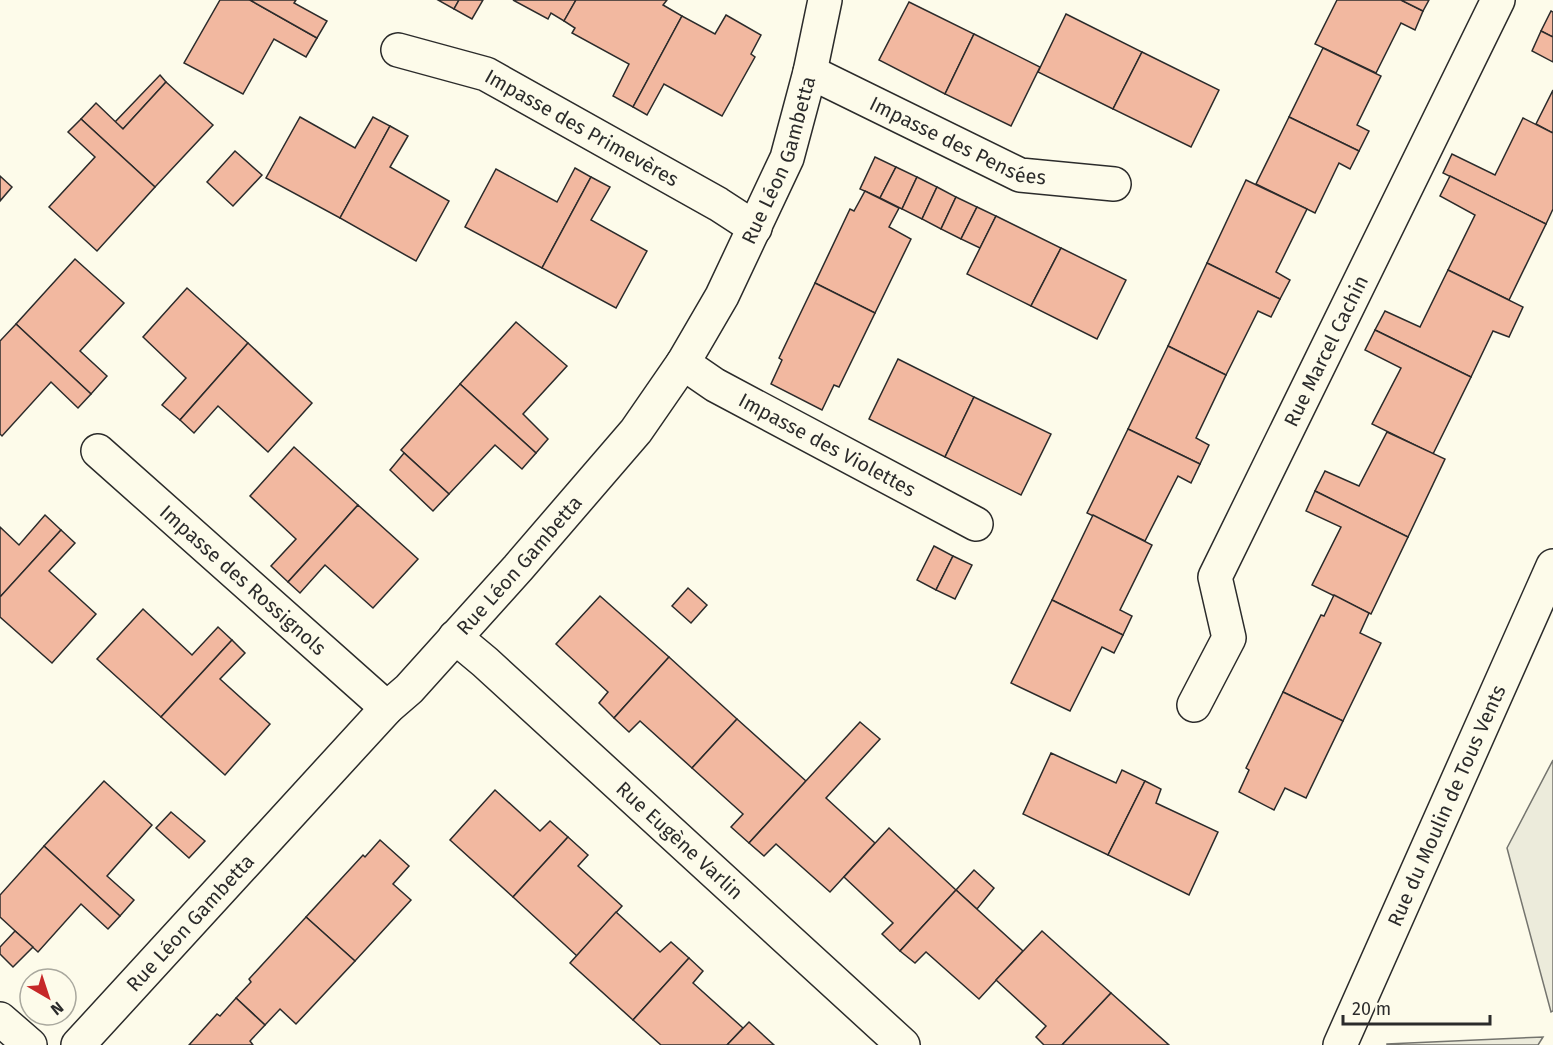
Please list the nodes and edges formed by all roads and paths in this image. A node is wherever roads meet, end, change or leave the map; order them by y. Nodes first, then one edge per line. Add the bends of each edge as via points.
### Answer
1 (825, 0) edge
2 (1498, 0) edge
3 (398, 50) dead end
4 (810, 72) junction
5 (1114, 184) dead end
6 (755, 228) junction
7 (683, 363) junction
8 (98, 451) dead end
9 (976, 524) dead end
10 (1553, 566) edge
11 (455, 637) junction
12 (1194, 705) dead end
13 (387, 708) junction
14 (0, 1019) edge
15 (30, 1045) edge
16 (78, 1045) edge
17 (903, 1045) edge
18 (1340, 1045) edge

1 - 4 street, Rue Léon Gambetta
2 - 12 street, Rue Marcel Cachin via 1215,577 1229,638
3 - 6 street, Impasse des Primevères via 486,74
4 - 5 street, Impasse des Pensées via 1020,175
4 - 6 street, Rue Léon Gambetta via 787,158
6 - 7 street, Rue Léon Gambetta
7 - 9 street, Impasse des Violettes via 715,386
7 - 11 street, Rue Léon Gambetta via 636,431
8 - 13 street, Impasse des Rossignols
10 - 18 street, Rue du Moulin de Tous Vents
11 - 13 street, Rue Léon Gambetta
11 - 17 street, Rue Eugène Varlin
13 - 16 street, Rue Léon Gambetta
14 - 15 street

